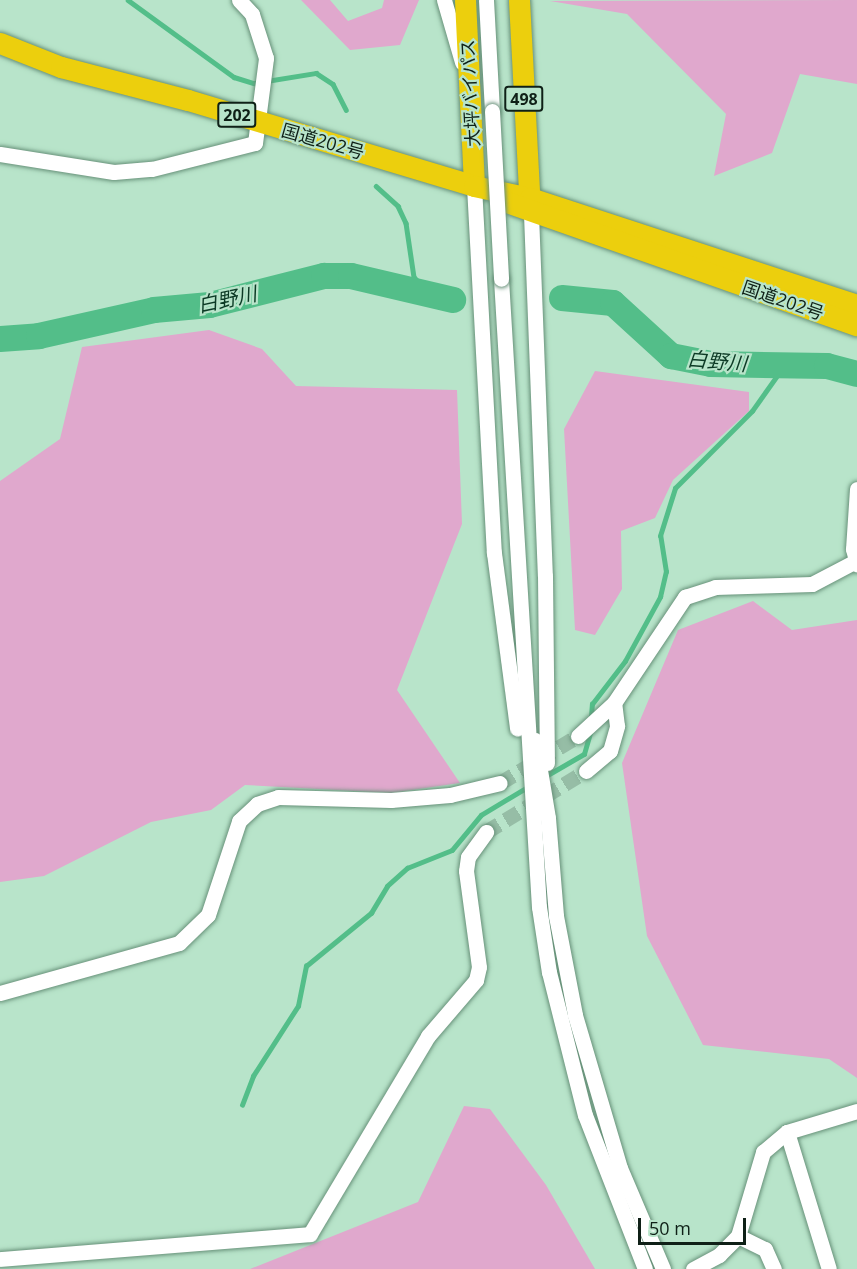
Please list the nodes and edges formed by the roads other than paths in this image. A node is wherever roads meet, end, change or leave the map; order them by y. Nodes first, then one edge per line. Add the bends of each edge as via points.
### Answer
1 (239, 0) edge
2 (444, 0) edge
3 (465, 0) edge
4 (486, 0) edge
5 (519, 0) edge
6 (0, 43) edge
7 (470, 88) junction
8 (258, 122) junction
9 (0, 154) edge
10 (474, 186) junction
11 (530, 206) junction
12 (857, 305) edge
13 (857, 325) edge
14 (857, 489) edge
15 (856, 563) edge
16 (522, 663) junction
17 (614, 704) junction
18 (578, 736) tunnel mouth
19 (586, 771) tunnel mouth
20 (500, 783) tunnel mouth
21 (548, 818) junction
22 (486, 832) tunnel mouth
23 (534, 850) junction
24 (0, 993) edge
25 (856, 1113) edge
26 (787, 1132) junction
27 (738, 1236) junction
28 (0, 1259) edge
29 (645, 1269) edge
30 (663, 1269) edge
31 (693, 1269) edge
32 (774, 1269) edge
33 (829, 1269) edge

1 - 8 street via 263,39 263,93
2 - 7 street
3 - 7 highway, 大坪バイパス
4 - 16 street, bridge
5 - 11 highway, 498
6 - 8 highway, 国道202号 / 202 via 62,67
7 - 10 highway, 大坪バイパス
8 - 9 street via 255,143 152,169 114,172
8 - 10 highway, 国道202号 / 202
10 - 11 highway, 国道202号 / 202
10 - 23 street via 494,553
11 - 12 highway, 国道202号 / 202
11 - 13 highway, 国道202号 / 202
11 - 21 street via 545,576
14 - 15 street
15 - 17 street via 812,584 715,588 685,597
16 - 21 street
16 - 23 street
17 - 18 street
17 - 19 street via 617,726 610,751
20 - 24 street via 450,795 391,800 278,797 257,804 239,821 208,915 179,944
21 - 30 street via 555,916 574,1015 620,1168
22 - 28 street via 468,857 466,871 479,967 476,980 433,1029 310,1234
23 - 29 street via 549,972 566,1042 609,1185
25 - 26 street
26 - 27 street via 763,1152
26 - 33 street
27 - 31 street via 719,1254
27 - 32 street via 765,1249

